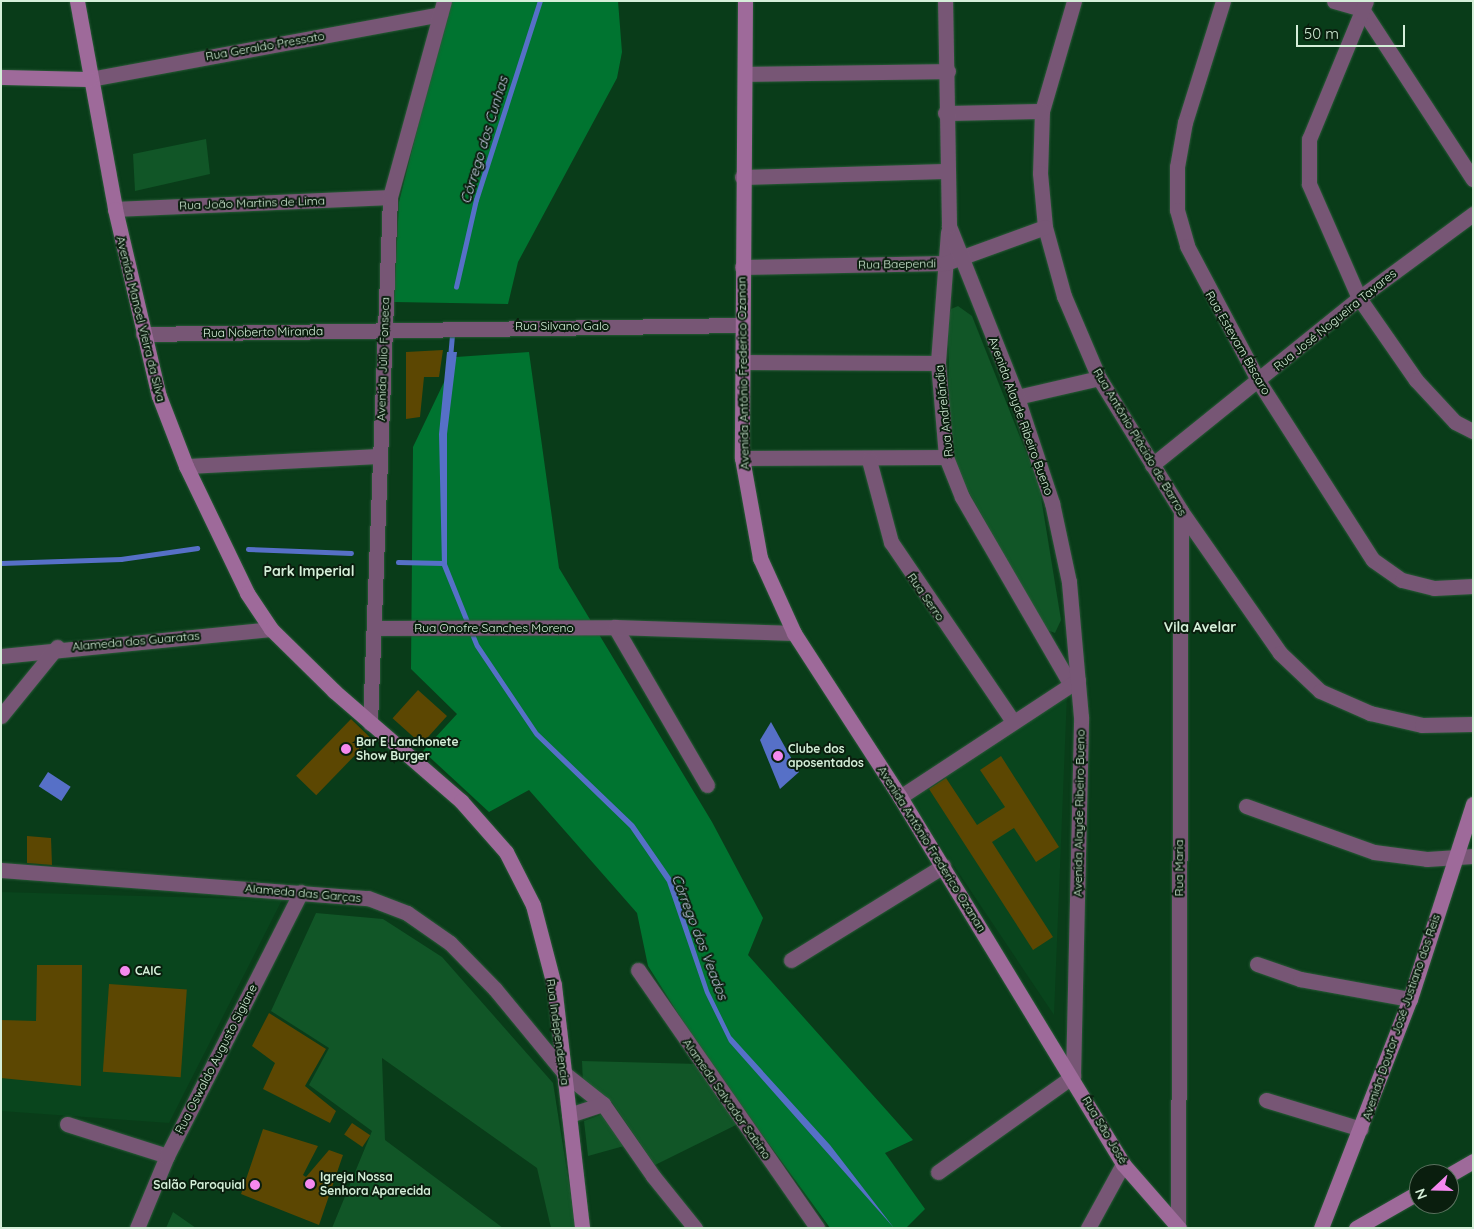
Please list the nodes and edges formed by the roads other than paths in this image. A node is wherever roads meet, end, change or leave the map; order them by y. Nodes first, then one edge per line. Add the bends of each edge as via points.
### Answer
1 (77, 1) edge
2 (745, 1) edge
3 (945, 1) edge
4 (1074, 1) edge
5 (1224, 1) edge
6 (1334, 1) edge
7 (1364, 5) edge
8 (442, 8) edge
9 (948, 71) junction
10 (745, 74) junction
11 (1, 77) edge
12 (90, 78) junction
13 (1042, 111) junction
14 (945, 113) junction
15 (945, 171) junction
16 (742, 177) junction
17 (1473, 179) edge
18 (390, 197) junction
19 (115, 208) junction
20 (1473, 214) edge
21 (948, 226) junction
22 (1045, 227) junction
23 (961, 260) junction
24 (946, 263) junction
25 (742, 267) junction
26 (1359, 298) junction
27 (741, 325) junction
28 (383, 330) junction
29 (143, 334) junction
30 (743, 362) junction
31 (938, 363) junction
32 (1099, 378) junction
33 (1259, 382) junction
34 (1017, 397) junction
35 (1473, 431) edge
36 (380, 456) junction
37 (946, 457) junction
38 (742, 458) junction
39 (869, 460) junction
40 (1152, 465) junction
41 (186, 466) junction
42 (1181, 511) junction
43 (1473, 586) edge
44 (615, 627) junction
45 (374, 628) junction
46 (271, 630) junction
47 (794, 633) junction
48 (57, 647) junction
49 (1, 656) edge
50 (1076, 682) junction
51 (1, 716) edge
52 (1012, 720) junction
53 (370, 723) junction
54 (1473, 724) edge
55 (706, 785) dead end
56 (900, 797) junction
57 (1473, 804) edge
58 (1246, 806) dead end
59 (1473, 856) edge
60 (1455, 859) junction
61 (943, 866) junction
62 (1, 870) edge
63 (301, 892) junction
64 (792, 960) dead end
65 (1257, 964) dead end
66 (638, 970) dead end
67 (1410, 999) junction
68 (565, 1074) junction
69 (1073, 1076) junction
70 (1266, 1100) dead end
71 (603, 1104) junction
72 (568, 1115) junction
73 (67, 1124) dead end
74 (1361, 1129) junction
75 (167, 1156) junction
76 (1473, 1161) edge
77 (1123, 1164) junction
78 (1459, 1169) edge
79 (938, 1172) dead end
80 (1409, 1198) edge
81 (1179, 1226) edge
82 (137, 1228) edge
83 (582, 1228) edge
84 (695, 1228) edge
85 (817, 1228) edge
86 (1088, 1228) edge
87 (1321, 1228) edge
88 (1356, 1228) edge

1 - 12 street, Avenida Manoel Vieira da Silva
2 - 10 street, Avenida Antônio Frederico Ozanan
3 - 9 street, Avenida Alayde Ribeiro Bueno
4 - 13 street, Rua Antônio Plácido de Barros
5 - 33 street, Rua Estevam Biscaro via 1185,122 1177,167 1177,210 1187,246 1212,301
6 - 7 street
7 - 17 street
7 - 26 street via 1309,139 1306,160 1324,225
8 - 12 street, Rua Geraldo Pressato
8 - 18 street, Avenida Júlio Fonseca
9 - 10 street
9 - 14 street, Avenida Alayde Ribeiro Bueno
10 - 16 street, Avenida Antônio Frederico Ozanan
11 - 12 street
12 - 19 street, Avenida Manoel Vieira da Silva
13 - 14 street
13 - 22 street, Rua Antônio Plácido de Barros via 1040,173
14 - 15 street, Avenida Alayde Ribeiro Bueno
15 - 16 street
15 - 21 street, Avenida Alayde Ribeiro Bueno
16 - 25 street, Avenida Antônio Frederico Ozanan
18 - 19 street, Rua João Martins de Lima
18 - 28 street, Avenida Júlio Fonseca
19 - 29 street, Avenida Manoel Vieira da Silva
20 - 26 street, Rua José Nogueira Tavares
21 - 23 street, Avenida Alayde Ribeiro Bueno
21 - 24 street, Rua Andrelândia
22 - 23 street, Rua Baependi
22 - 32 street, Rua Antônio Plácido de Barros via 1064,296
23 - 24 street, Rua Baependi
23 - 34 street, Avenida Alayde Ribeiro Bueno
24 - 25 street, Rua Baependi
24 - 31 street, Rua Andrelândia
25 - 27 street, Avenida Antônio Frederico Ozanan
26 - 33 street, Rua José Nogueira Tavares
26 - 35 street via 1416,380 1455,422
27 - 28 street, Rua Silvano Galo
27 - 30 street, Avenida Antônio Frederico Ozanan
28 - 29 street, Rua Noberto Miranda
28 - 36 street, Avenida Júlio Fonseca
29 - 41 street, Avenida Manoel Vieira da Silva via 159,396
30 - 31 street
30 - 38 street, Avenida Antônio Frederico Ozanan
31 - 37 street, Rua Andrelândia
32 - 34 street
32 - 40 street, Rua Antônio Plácido de Barros
33 - 40 street, Rua José Nogueira Tavares
33 - 43 street, Rua Estevam Biscaro via 1373,560 1402,580 1434,588
34 - 50 street, Avenida Alayde Ribeiro Bueno via 1052,503 1069,582
36 - 41 street
36 - 45 street, Avenida Júlio Fonseca
37 - 39 street
37 - 50 street, Rua Andrelândia via 962,497
38 - 39 street
38 - 47 street, Avenida Antônio Frederico Ozanan via 760,558
39 - 52 street, Rua Serro via 891,542
40 - 42 street, Rua Antônio Plácido de Barros
41 - 46 street, Avenida Manoel Vieira da Silva via 247,592
42 - 54 street, Rua Antônio Plácido de Barros via 1280,653 1320,691 1370,713 1422,725
42 - 81 street, Rua Maria
44 - 45 street, Rua Onofre Sanches Moreno
44 - 47 street, Rua Onofre Sanches Moreno
44 - 55 street
45 - 53 street, Avenida Júlio Fonseca
46 - 48 street, Alameda dos Guaratas
46 - 53 street, Avenida Manoel Vieira da Silva
47 - 56 street, Avenida Antônio Frederico Ozanan
48 - 49 street, Alameda dos Guaratas
48 - 51 street
50 - 52 street
50 - 69 street, Avenida Alayde Ribeiro Bueno
52 - 56 street
53 - 68 street, Rua Independencia via 461,801 506,852 535,914 554,985
56 - 61 street, Avenida Antônio Frederico Ozanan
57 - 60 street, Avenida Doutor José Justiano dos Reis
58 - 60 street via 1374,852
59 - 60 street
60 - 67 street, Avenida Doutor José Justiano dos Reis
61 - 64 street
61 - 69 street, Avenida Antônio Frederico Ozanan
62 - 63 street, Alameda das Garças
63 - 68 street, Alameda das Garças via 368,898 407,913 450,943
63 - 75 street, Rua Oswaldo Augusto Sigiane
65 - 67 street via 1300,979
66 - 85 street, Alameda Salvador Sabino
67 - 74 street, Avenida Doutor José Justiano dos Reis
68 - 71 street, Alameda das Garças
68 - 72 street, Rua Independencia
69 - 77 street, Rua São José
69 - 79 street
70 - 74 street
71 - 72 street
71 - 84 street, Alameda das Garças via 652,1176
72 - 83 street, Rua Independencia
73 - 75 street
74 - 87 street, Avenida Doutor José Justiano dos Reis
75 - 82 street, Rua Oswaldo Augusto Sigiane
76 - 78 street
77 - 81 street, Rua São José
77 - 86 street
80 - 88 street

